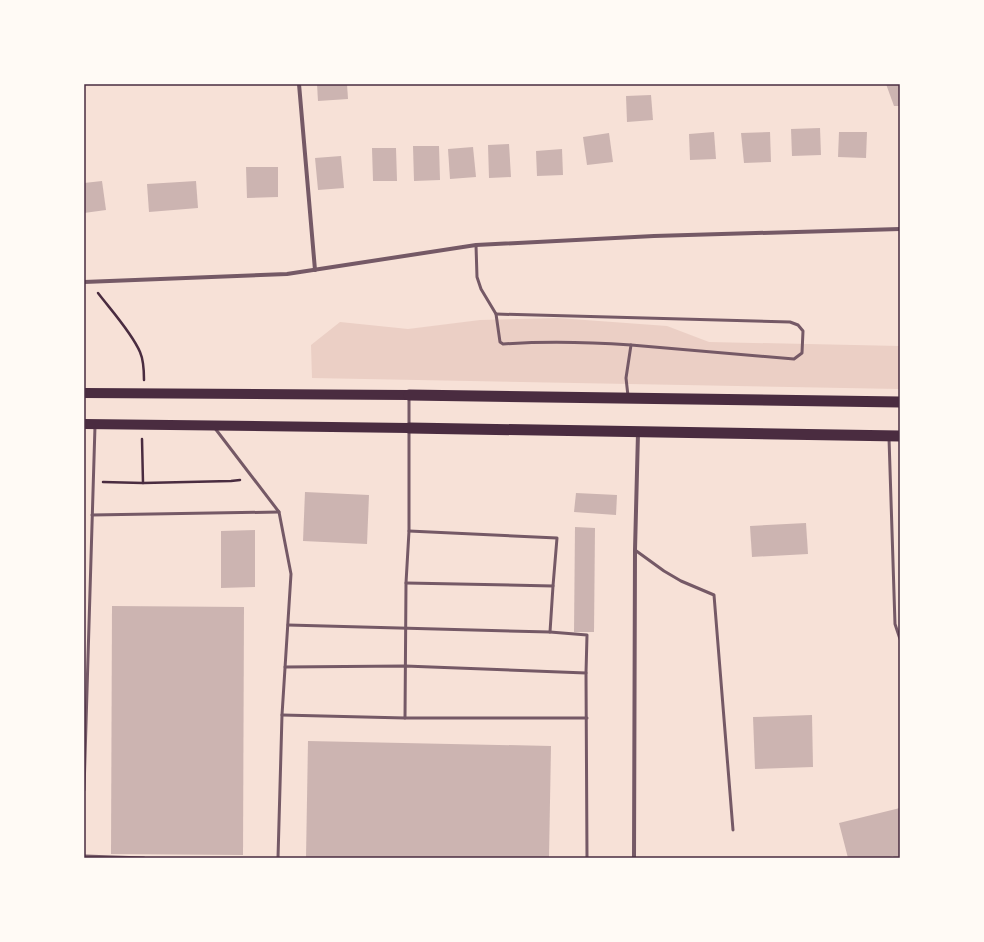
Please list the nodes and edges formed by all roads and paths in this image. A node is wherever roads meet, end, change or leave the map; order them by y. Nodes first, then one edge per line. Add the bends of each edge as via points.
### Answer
1 (299, 84) edge
2 (900, 229) edge
3 (476, 245) junction
4 (315, 270) junction
5 (84, 282) edge
6 (89, 282) junction
7 (496, 314) junction
8 (631, 345) junction
9 (144, 393) junction
10 (84, 394) edge
11 (409, 395) junction
12 (628, 398) junction
13 (900, 402) edge
14 (84, 424) edge
15 (95, 424) junction
16 (141, 425) junction
17 (212, 425) junction
18 (409, 428) junction
19 (638, 432) junction
20 (894, 436) edge
21 (252, 477) junction
22 (93, 482) junction
23 (143, 483) junction
24 (279, 512) junction
25 (92, 515) junction
26 (409, 531) junction
27 (634, 550) junction
28 (406, 583) junction
29 (553, 586) junction
30 (288, 624) junction
31 (406, 628) junction
32 (550, 632) junction
33 (900, 640) edge
34 (405, 666) junction
35 (285, 667) junction
36 (586, 673) junction
37 (282, 715) junction
38 (405, 718) junction
39 (587, 718) junction
40 (84, 790) edge
41 (733, 830) dead end
42 (84, 856) edge
43 (144, 858) edge
44 (278, 858) edge
45 (587, 858) edge
46 (634, 858) edge

1 - 4 street
2 - 3 street via 654,236
3 - 4 street
3 - 7 lane via 477,277
4 - 6 street via 287,274
5 - 6 street
6 - 9 path via 140,352 144,365
7 - 8 lane via 499,341 503,344 547,342
7 - 8 lane via 790,322 798,325 803,331 802,353 794,359
8 - 12 lane via 626,378
9 - 10 main road
9 - 11 main road
11 - 12 highway
11 - 18 lane
12 - 13 highway
14 - 15 main road
15 - 16 main road
15 - 22 lane
16 - 17 main road
16 - 23 path
17 - 18 main road
17 - 21 lane
18 - 19 highway
18 - 26 lane
19 - 20 highway
19 - 27 street
20 - 33 lane via 895,624
21 - 23 path via 231,481
21 - 24 lane
22 - 23 path
22 - 25 lane
24 - 25 lane
24 - 30 lane via 291,574
25 - 40 lane
26 - 28 lane
26 - 29 lane via 557,538
27 - 41 lane via 681,581 714,595
27 - 46 street
28 - 29 lane
28 - 31 lane
29 - 32 lane
30 - 31 lane
30 - 35 lane
31 - 32 lane
31 - 34 lane
32 - 36 lane via 587,635
34 - 35 lane
34 - 36 lane
34 - 38 lane
35 - 37 lane
36 - 39 lane
37 - 38 lane
37 - 44 lane
38 - 39 lane
39 - 45 lane
42 - 43 lane

